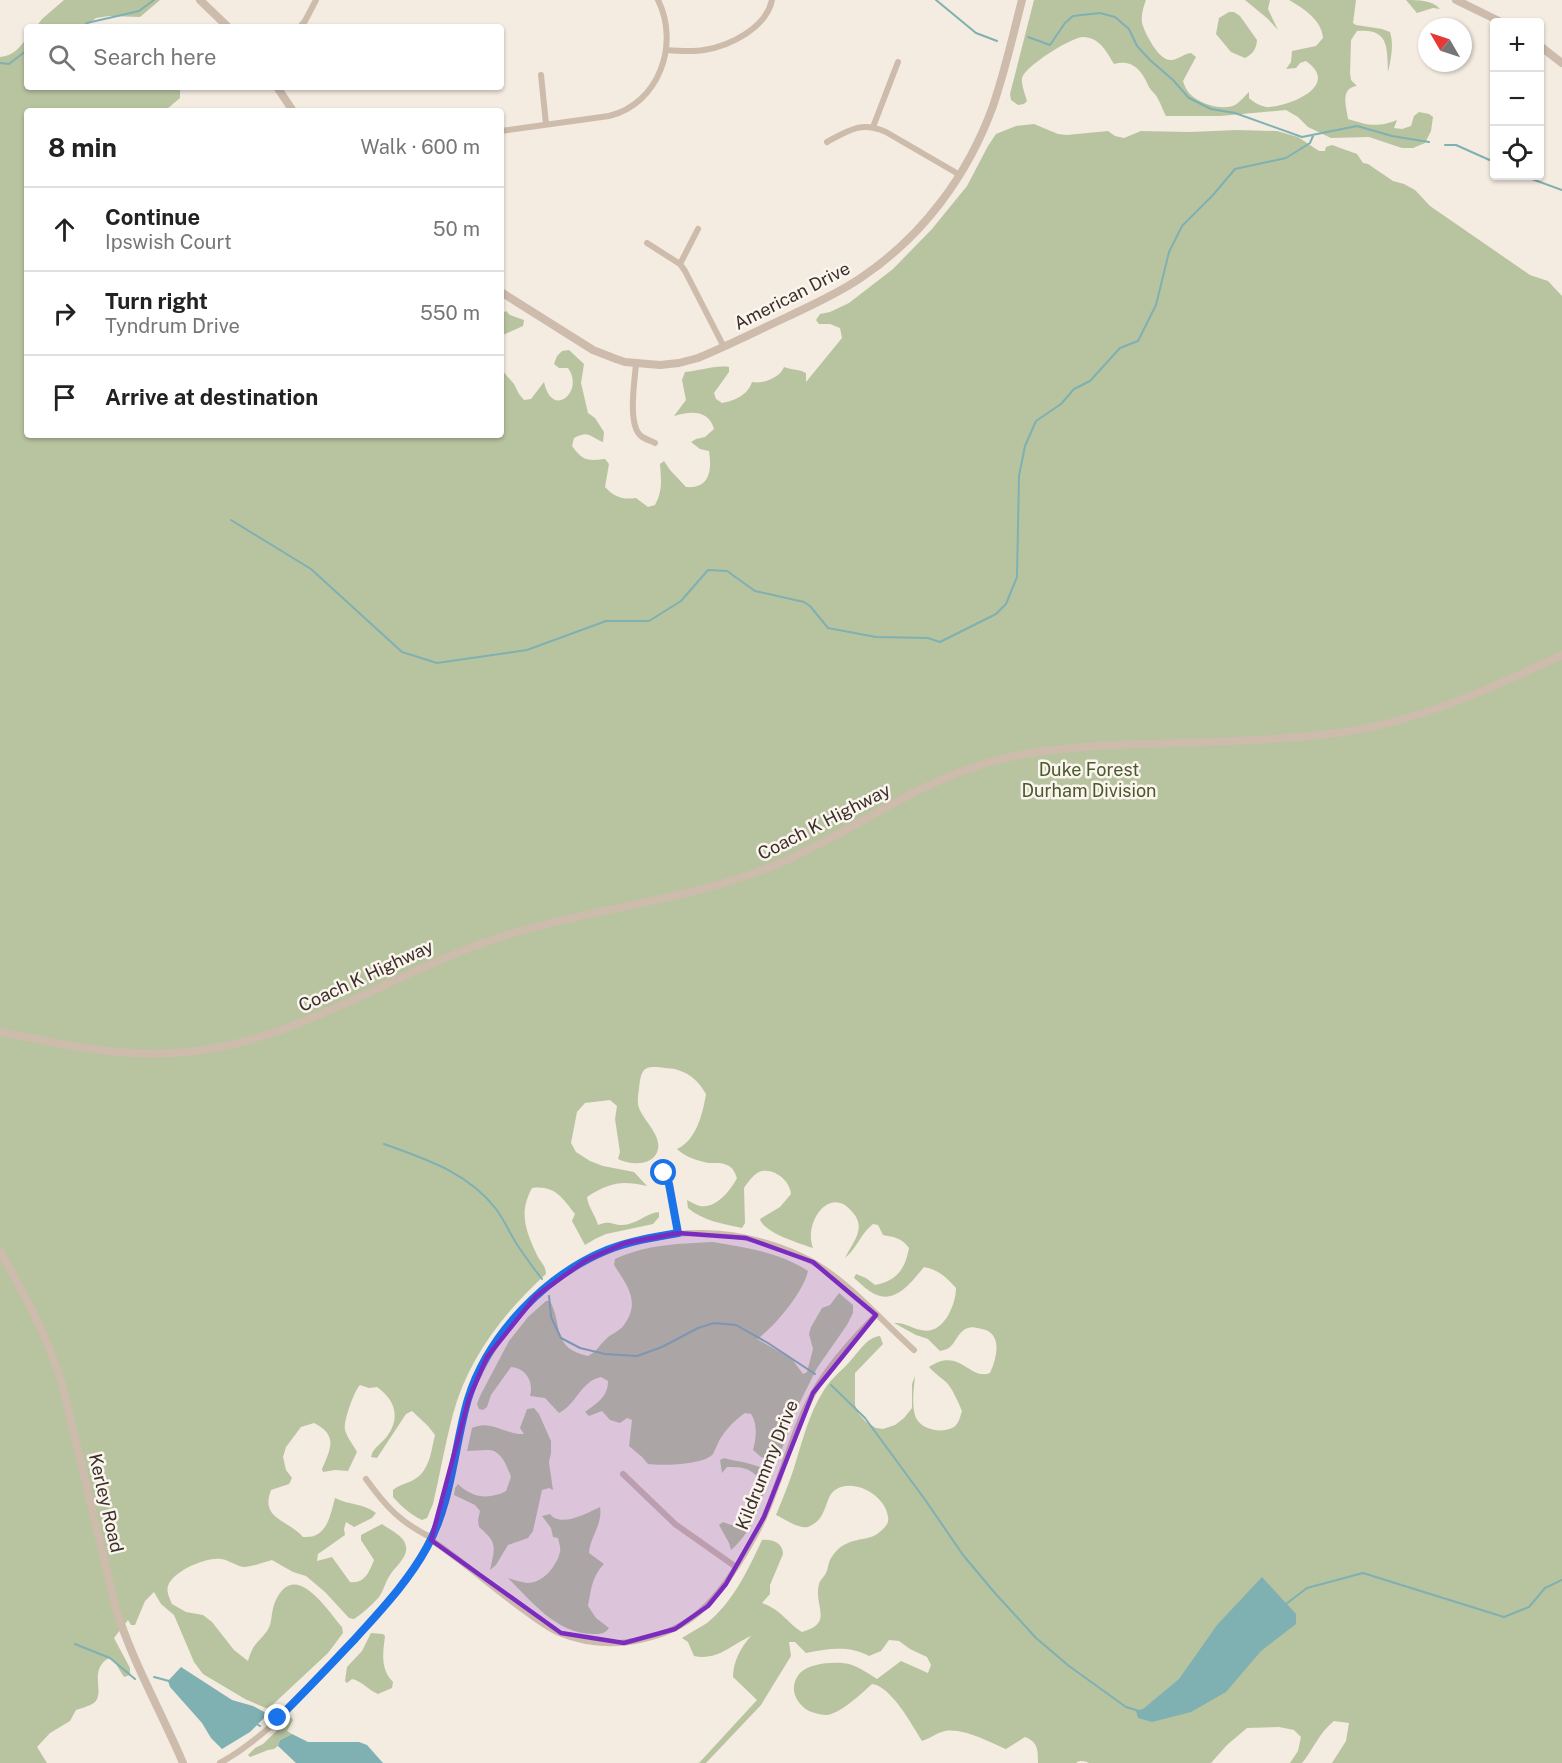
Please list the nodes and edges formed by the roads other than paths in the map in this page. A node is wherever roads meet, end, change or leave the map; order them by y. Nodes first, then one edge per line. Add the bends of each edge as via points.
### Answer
1 (200, 0) edge
2 (316, 0) edge
3 (658, 0) edge
4 (772, 0) edge
5 (1022, 0) edge
6 (1456, 0) edge
7 (1493, 18) edge
8 (225, 24) edge
9 (302, 24) edge
10 (666, 50) junction
11 (1544, 50) edge
12 (898, 62) dead end
13 (1562, 63) edge
14 (541, 75) dead end
15 (279, 90) edge
16 (291, 108) edge
17 (546, 124) junction
18 (873, 127) junction
19 (504, 131) edge
20 (827, 142) dead end
21 (960, 175) junction
22 (698, 229) dead end
23 (647, 243) dead end
24 (680, 264) junction
25 (504, 294) edge
26 (724, 347) junction
27 (636, 363) junction
28 (655, 443) dead end
29 (1562, 655) edge
30 (0, 1032) edge
31 (664, 1173) dead end
32 (678, 1233) junction
33 (0, 1251) edge
34 (876, 1315) junction
35 (914, 1350) dead end
36 (623, 1474) dead end
37 (366, 1479) dead end
38 (431, 1539) junction
39 (736, 1568) junction
40 (183, 1763) edge
41 (220, 1763) edge

1 - 8 street
2 - 9 street
3 - 10 street via 667,30
4 - 10 street via 770,11 760,22 733,41 702,51
5 - 21 street, American Drive via 992,107
6 - 7 street
10 - 17 street via 653,86 623,112
11 - 13 street
12 - 18 street
14 - 17 street
15 - 16 street
17 - 19 street
18 - 20 street via 861,126
18 - 21 street
21 - 26 street, American Drive via 912,236 862,278
22 - 24 street
23 - 24 street
24 - 26 street
25 - 27 street, American Drive via 593,350
26 - 27 street, American Drive via 679,363
27 - 28 street via 636,426 642,436
29 - 30 street, Coach K Highway via 1447,706 1366,728 1302,736 1050,751 981,764 919,790 810,849 760,871 718,885 511,933 441,958 291,1027 229,1046 187,1053 118,1052
31 - 32 street
32 - 34 street via 746,1238 801,1256 824,1269
32 - 38 street via 625,1243 586,1260 542,1290 514,1319 487,1357 469,1398 445,1499
33 - 40 street, Kerley Road via 52,1353 116,1609 139,1672
34 - 35 street
34 - 39 street, Kildrummy Drive via 840,1354 813,1393 764,1517
36 - 39 street via 663,1514
37 - 38 street, Kildrummy Drive via 392,1513
38 - 39 street, Kildrummy Drive via 554,1630 608,1643 658,1636 681,1626 708,1606
38 - 41 street via 391,1598 316,1680 257,1738

